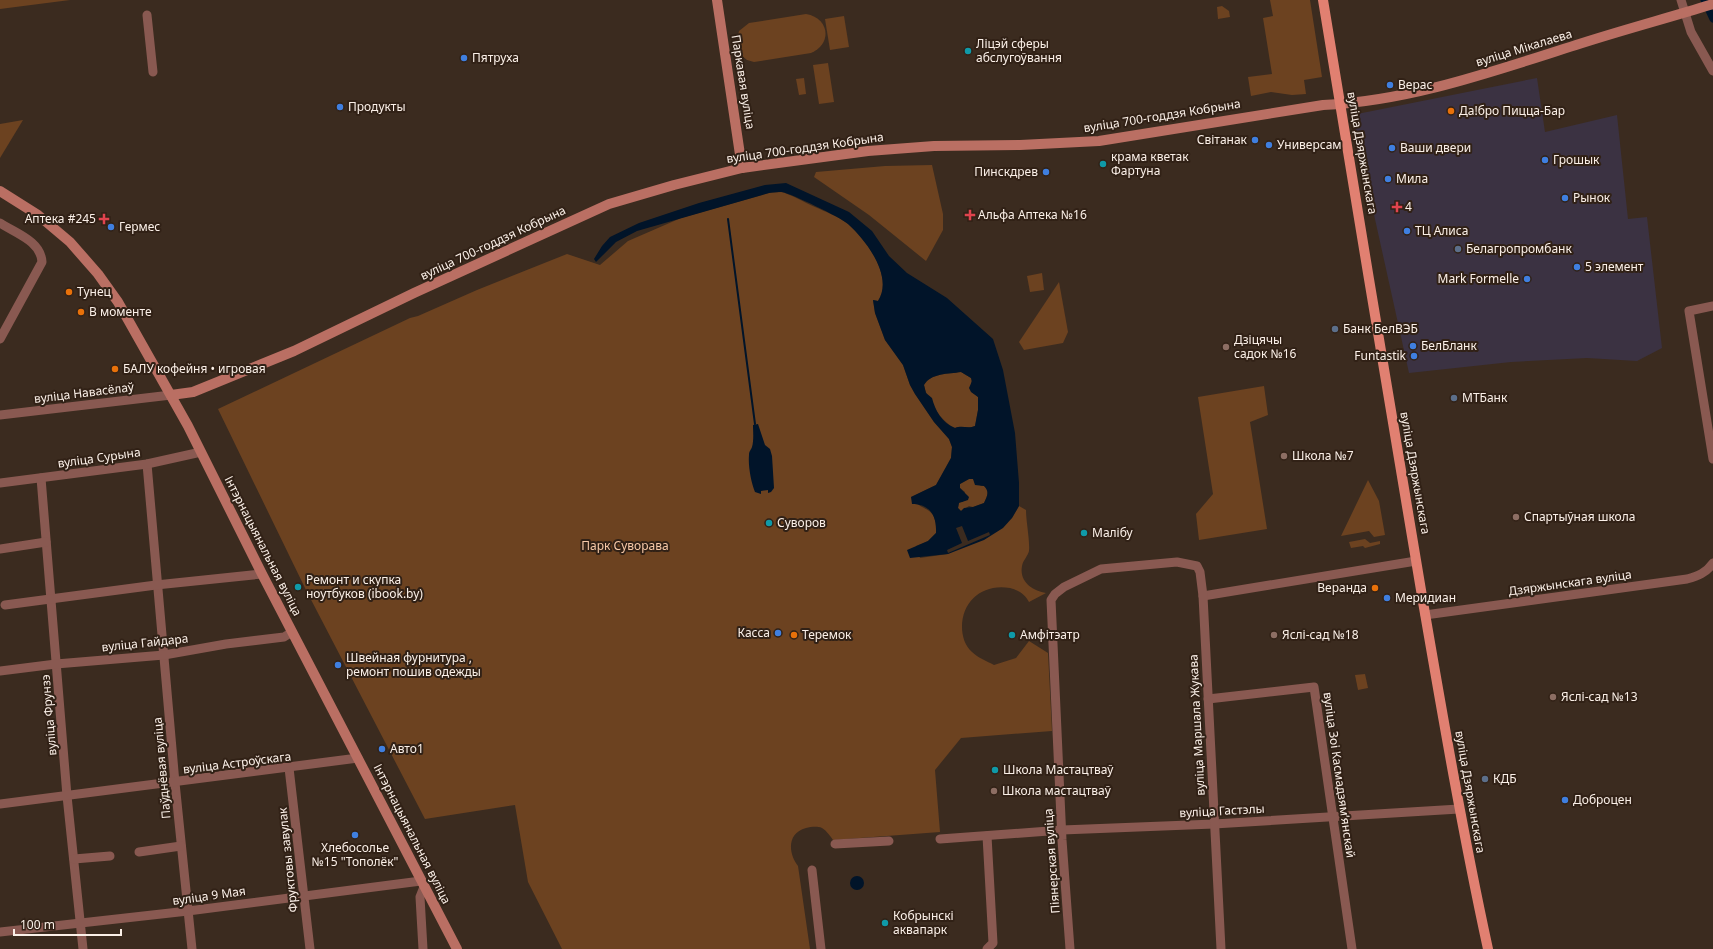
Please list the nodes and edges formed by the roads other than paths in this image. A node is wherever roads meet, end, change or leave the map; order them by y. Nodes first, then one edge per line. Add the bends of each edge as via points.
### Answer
1 (718, 0) edge
2 (1323, 0) edge
3 (1681, 0) edge
4 (1713, 4) edge
5 (1690, 11) junction
6 (147, 15) dead end
7 (1713, 71) edge
8 (153, 72) dead end
9 (1340, 104) junction
10 (742, 168) junction
11 (0, 191) edge
12 (0, 223) edge
13 (1713, 306) edge
14 (0, 338) edge
15 (170, 395) junction
16 (0, 415) edge
17 (201, 452) junction
18 (1713, 459) edge
19 (146, 464) junction
20 (41, 478) junction
21 (0, 483) edge
22 (46, 542) junction
23 (0, 549) edge
24 (1416, 562) junction
25 (1713, 564) edge
26 (262, 574) junction
27 (156, 585) junction
28 (1203, 596) junction
29 (51, 599) junction
30 (5, 605) dead end
31 (1425, 615) junction
32 (292, 632) junction
33 (164, 655) junction
34 (56, 664) junction
35 (0, 670) edge
36 (1208, 699) junction
37 (358, 758) junction
38 (289, 768) junction
39 (175, 783) junction
40 (67, 796) junction
41 (0, 804) edge
42 (1459, 809) junction
43 (1333, 816) junction
44 (1214, 824) junction
45 (1062, 830) junction
46 (986, 836) junction
47 (940, 839) dead end
48 (889, 841) dead end
49 (835, 844) dead end
50 (181, 846) junction
51 (139, 852) dead end
52 (110, 856) dead end
53 (74, 859) junction
54 (812, 870) dead end
55 (423, 884) junction
56 (304, 895) junction
57 (188, 911) junction
58 (80, 923) junction
59 (0, 932) edge
60 (83, 949) edge
61 (192, 949) edge
62 (310, 949) edge
63 (424, 949) edge
64 (457, 949) edge
65 (821, 949) edge
66 (987, 949) edge
67 (1070, 949) edge
68 (1221, 949) edge
69 (1352, 949) edge
70 (1488, 949) edge

1 - 10 street, Паркавая вуліца
2 - 9 main road, вуліца Дзяржынскага
3 - 5 street
4 - 5 street, вуліца Мікалаева
5 - 7 street via 1691,32
5 - 9 street, вуліца Мікалаева via 1496,71 1398,96
6 - 8 street
9 - 10 street, вуліца 700-годдзя Кобрына via 1099,141 934,146 868,151
9 - 24 main road, вуліца Дзяржынскага
10 - 15 street, вуліца 700-годдзя Кобрына via 609,204 294,351 193,392
11 - 15 street, Інтэрнацыянальная вуліца via 38,215 70,242 85,259 118,302
12 - 14 street via 38,247 42,262
13 - 18 street via 1689,311
15 - 16 street, вуліца Навасёлаў
15 - 17 street, Інтэрнацыянальная вуліца
17 - 19 street, вуліца Сурына
17 - 26 street, Інтэрнацыянальная вуліца
19 - 20 street, вуліца Сурына
19 - 27 street, Паўднёвая вуліца
20 - 21 street, вуліца Сурына
20 - 22 street, вуліца Фрунзэ
22 - 23 street
22 - 29 street, вуліца Фрунзэ
24 - 28 street
24 - 31 main road, вуліца Дзяржынскага
25 - 31 street, Дзяржынскага вуліца via 1699,576 1687,579
26 - 27 street
26 - 32 street, Інтэрнацыянальная вуліца
27 - 29 street
27 - 33 street, Паўднёвая вуліца
28 - 36 street, вуліца Маршала Жукава
28 - 45 street, Піянерская вуліца via 1197,566 1178,562 1101,569 1064,587 1051,600
29 - 30 street
29 - 34 street, вуліца Фрунзэ
31 - 42 main road, вуліца Дзяржынскага
32 - 33 street, вуліца Гайдара via 284,637
32 - 37 street, Інтэрнацыянальная вуліца
33 - 34 street, вуліца Гайдара
33 - 39 street, Паўднёвая вуліца
34 - 35 street, вуліца Гайдара
34 - 40 street, вуліца Фрунзэ
36 - 43 street, вуліца Зоі Касмадзямʼянскай via 1314,687
36 - 44 street, вуліца Маршала Жукава
37 - 38 street, вуліца Астроўскага
37 - 55 street, Інтэрнацыянальная вуліца
38 - 39 street, вуліца Астроўскага
38 - 56 street, Фруктовы завулак
39 - 40 street, вуліца Астроўскага
39 - 50 street, Паўднёвая вуліца
40 - 41 street, вуліца Астроўскага
40 - 53 street, вуліца Фрунзэ
42 - 43 street, вуліца Гастэлы
42 - 70 main road, вуліца Дзяржынскага
43 - 44 street, вуліца Гастэлы
43 - 69 street, вуліца Зоі Касмадзямʼянскай
44 - 45 street, вуліца Гастэлы
44 - 68 street, вуліца Маршала Жукава
45 - 46 street, вуліца Гастэлы
45 - 67 street, Піянерская вуліца
46 - 47 street, вуліца Гастэлы
46 - 66 street via 993,943
48 - 49 street
50 - 51 street
50 - 57 street, Паўднёвая вуліца
52 - 53 street
53 - 58 street, вуліца Фрунзэ
54 - 65 street
55 - 56 street, вуліца 9 Мая
55 - 63 street via 420,897
55 - 64 street, Інтэрнацыянальная вуліца
56 - 57 street, вуліца 9 Мая
56 - 62 street, Фруктовы завулак
57 - 58 street, вуліца 9 Мая
57 - 61 street, Паўднёвая вуліца
58 - 59 street, вуліца 9 Мая
58 - 60 street, вуліца Фрунзэ

